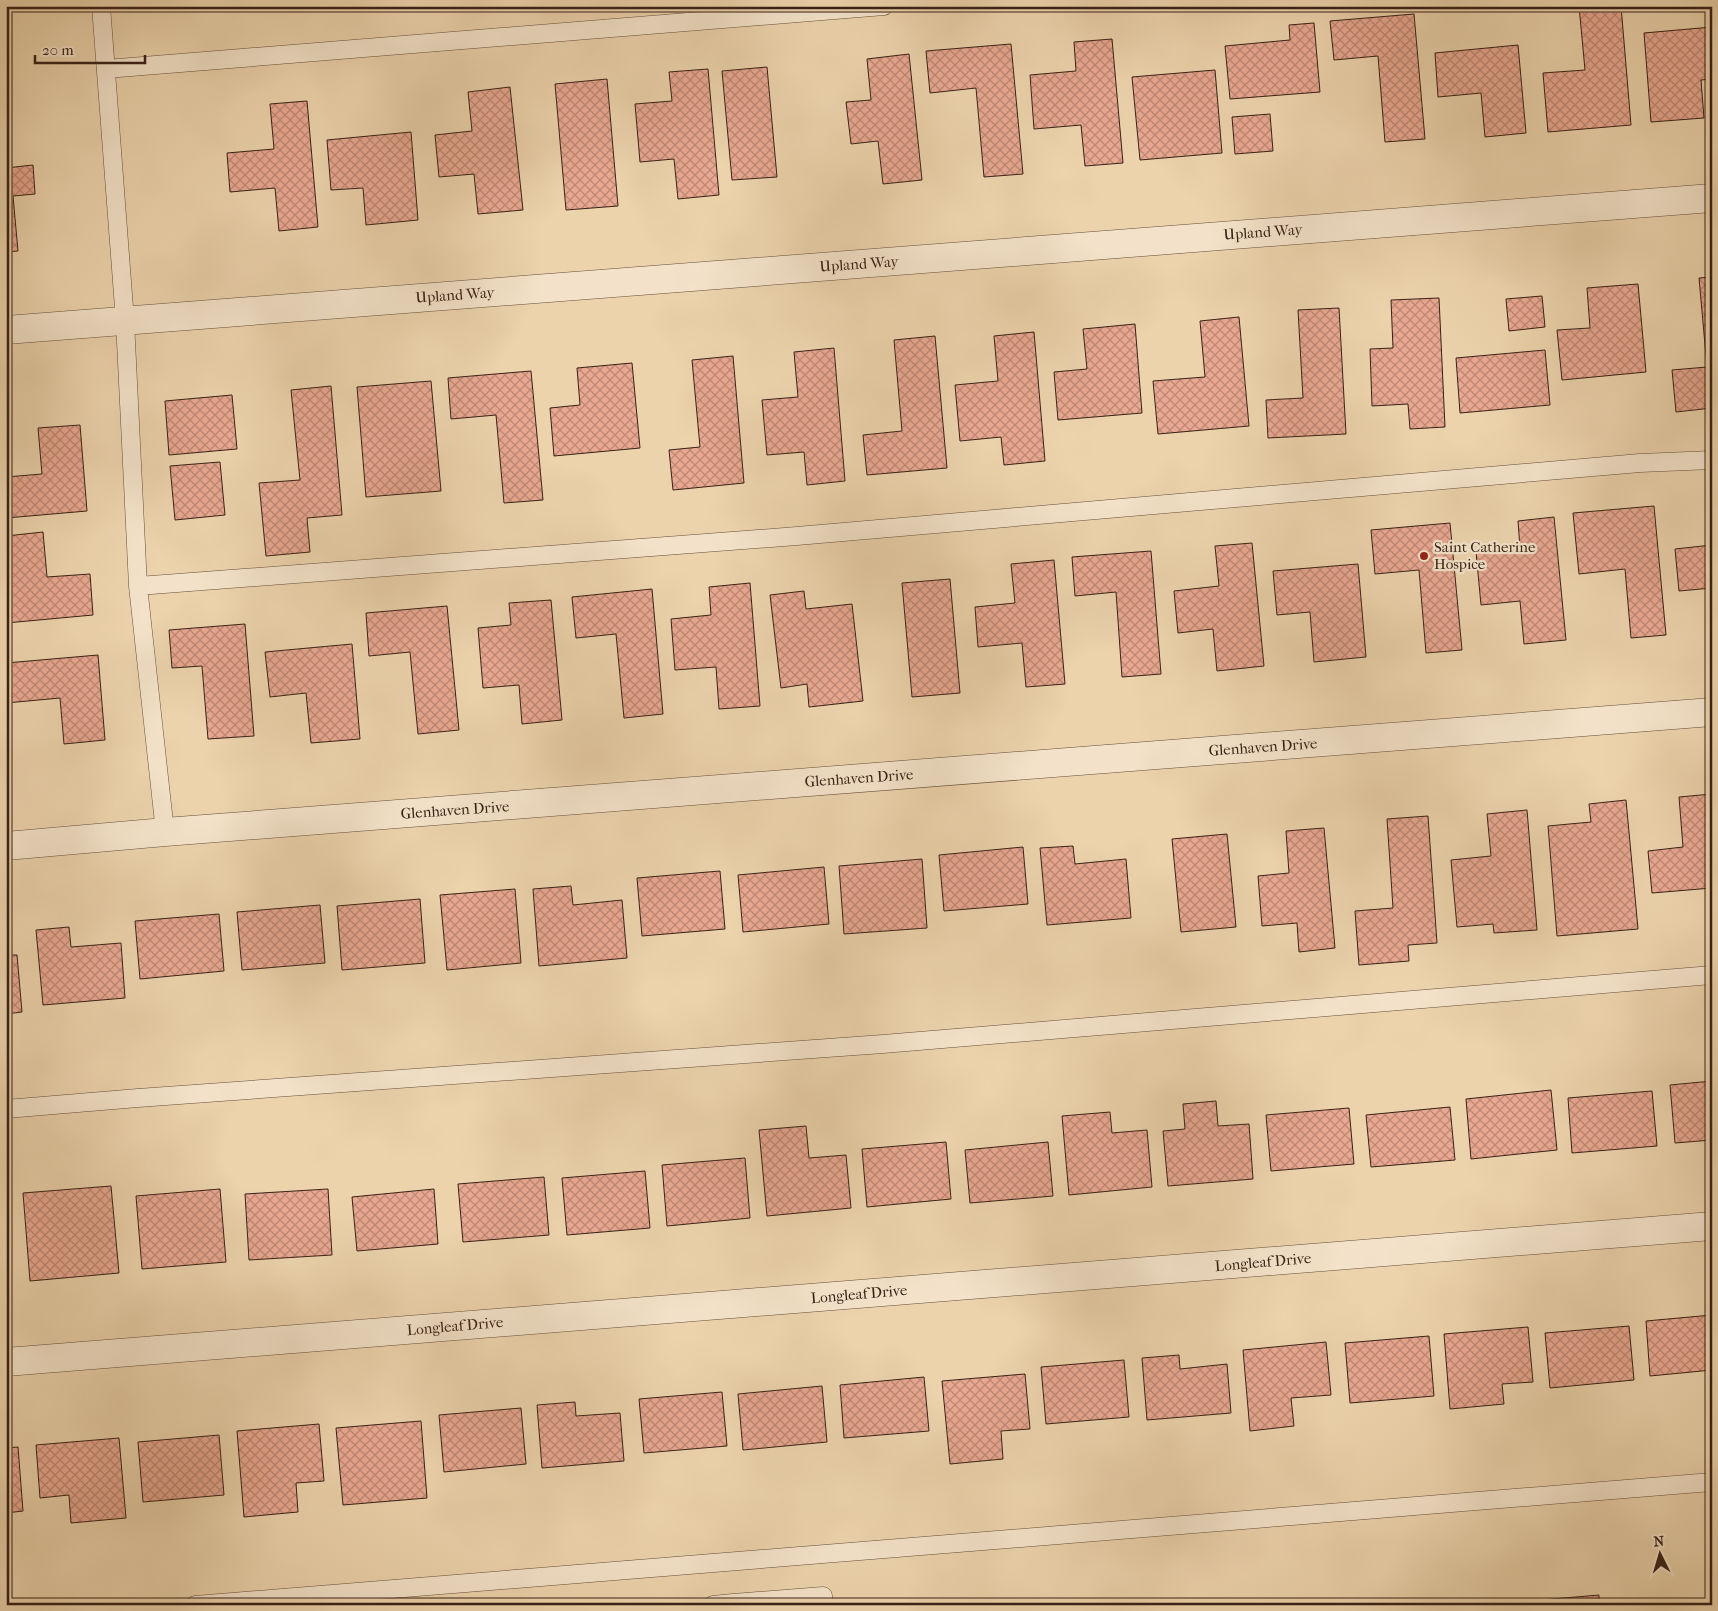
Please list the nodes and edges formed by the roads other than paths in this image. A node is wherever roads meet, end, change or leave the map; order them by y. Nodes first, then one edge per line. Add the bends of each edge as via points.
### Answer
1 (102, 6) edge
2 (884, 6) edge
3 (106, 69) junction
4 (1712, 198) edge
5 (125, 321) junction
6 (6, 330) edge
7 (1712, 460) edge
8 (138, 586) junction
9 (1712, 712) edge
10 (165, 832) junction
11 (6, 846) edge
12 (1712, 975) edge
13 (6, 1109) edge
14 (1712, 1226) edge
15 (6, 1362) edge
16 (1712, 1482) edge
17 (733, 1604) edge
18 (195, 1605) edge
19 (713, 1605) edge
20 (824, 1605) edge

1 - 3 lane
2 - 3 lane
3 - 5 lane
4 - 5 street, Upland Way
5 - 6 street, Upland Way
5 - 8 lane
7 - 8 lane via 1640,463 797,536
8 - 10 lane
9 - 10 street, Glenhaven Drive
10 - 11 street, Glenhaven Drive
12 - 13 lane via 893,1043
14 - 15 street, Longleaf Drive
16 - 18 lane
17 - 19 lane
17 - 20 lane via 823,1596

